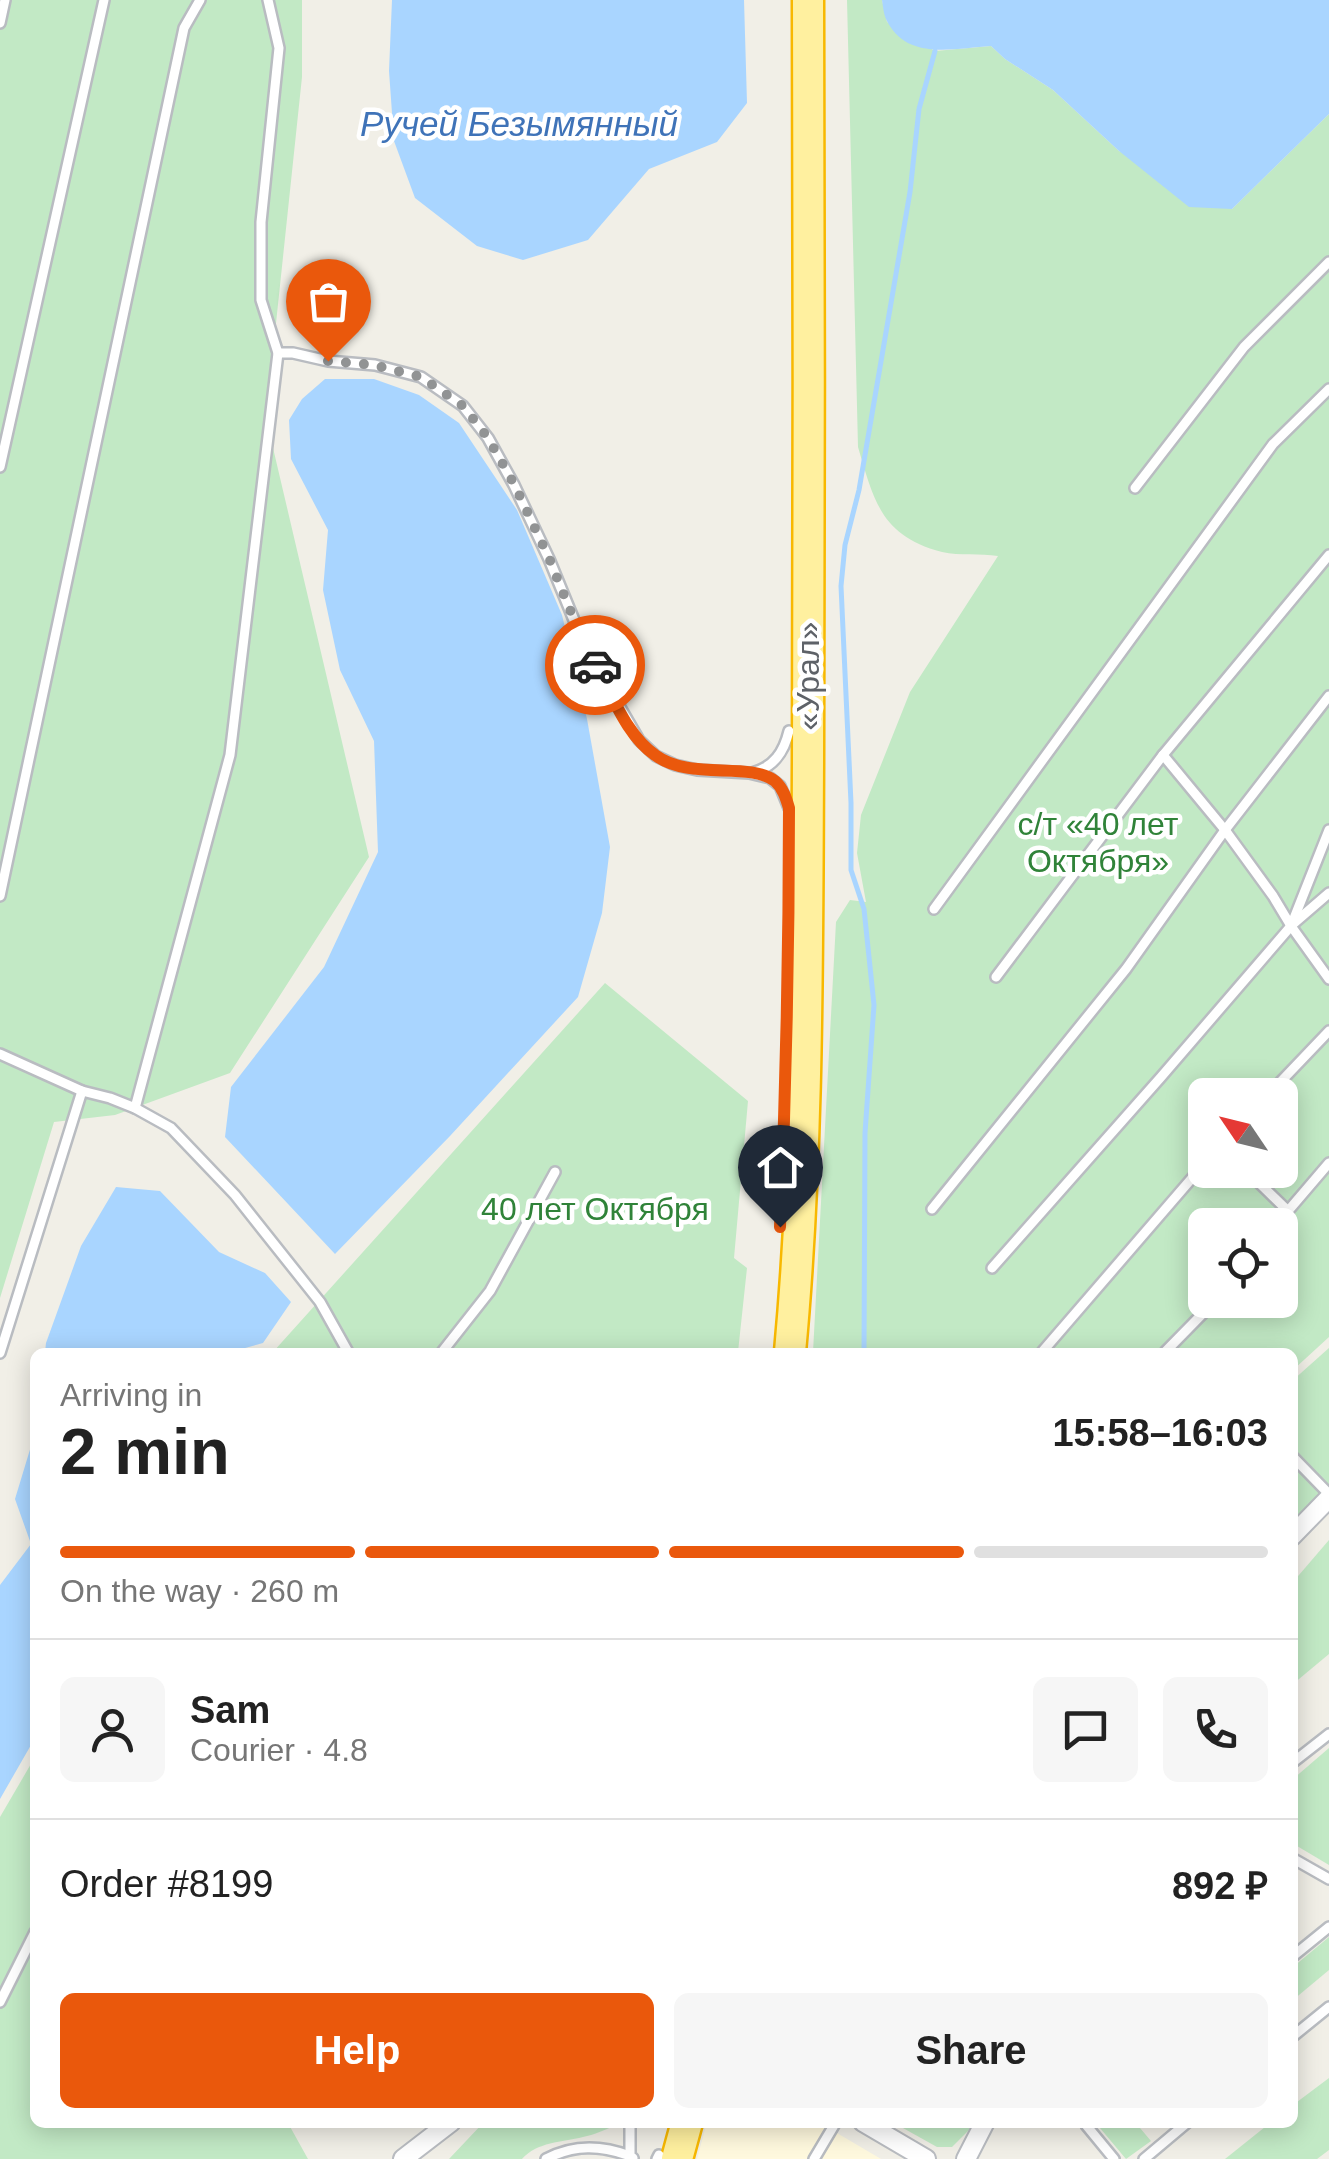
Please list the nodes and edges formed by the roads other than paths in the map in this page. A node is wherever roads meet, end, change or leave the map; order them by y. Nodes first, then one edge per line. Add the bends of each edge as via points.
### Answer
1 (5, 0) edge
2 (104, 0) edge
3 (200, 0) edge
4 (268, 0) edge
5 (789, 0) edge
6 (808, 0) edge
7 (0, 23) edge
8 (1329, 262) edge
9 (278, 353) junction
10 (1329, 389) edge
11 (0, 467) edge
12 (1135, 488) dead end
13 (1329, 556) edge
14 (1329, 696) edge
15 (789, 730) junction
16 (1163, 756) junction
17 (749, 773) junction
18 (789, 808) junction
19 (1224, 830) junction
20 (1329, 830) edge
21 (1329, 893) edge
22 (0, 896) edge
23 (934, 909) dead end
24 (1291, 926) junction
25 (996, 977) dead end
26 (1329, 978) edge
27 (1329, 1031) edge
28 (0, 1054) edge
29 (1284, 1078) edge
30 (82, 1091) junction
31 (136, 1108) junction
32 (1329, 1164) edge
33 (555, 1172) dead end
34 (1188, 1183) edge
35 (1264, 1188) edge
36 (1285, 1208) edge
37 (1289, 1208) edge
38 (932, 1210) dead end
39 (992, 1268) dead end
40 (0, 1306) edge
41 (12, 1310) junction
42 (1198, 1318) edge
43 (346, 1348) edge
44 (445, 1348) edge
45 (772, 1348) edge
46 (790, 1348) edge
47 (1045, 1348) edge
48 (1169, 1348) edge
49 (0, 1352) edge
50 (1298, 1462) edge
51 (1329, 1496) edge
52 (1298, 1530) edge
53 (1329, 1734) edge
54 (1298, 1758) edge
55 (1298, 1861) edge
56 (1329, 1879) edge
57 (1329, 1928) edge
58 (30, 1942) edge
59 (1298, 1952) edge
60 (0, 2002) edge
61 (1329, 2007) edge
62 (1298, 2032) edge
63 (443, 2128) edge
64 (634, 2128) edge
65 (664, 2128) edge
66 (681, 2128) edge
67 (832, 2128) edge
68 (873, 2128) edge
69 (982, 2128) edge
70 (1088, 2128) edge
71 (1181, 2128) edge
72 (652, 2158) edge
73 (403, 2159) edge
74 (546, 2159) edge
75 (814, 2159) edge
76 (926, 2159) edge
77 (966, 2159) edge
78 (1114, 2159) edge
79 (1144, 2159) edge

1 - 7 lane
2 - 11 lane
3 - 22 lane via 184,28
4 - 9 lane via 278,48 261,222 261,300
5 - 15 highway, «Урал»
6 - 46 highway, «Урал» via 808,954
8 - 12 lane via 1244,347
9 - 17 lane via 421,377 463,406 514,484 585,647 639,740 674,765
9 - 31 lane via 230,755
10 - 23 lane via 1273,444
13 - 16 lane
14 - 19 lane
15 - 17 lane via 774,762
15 - 18 highway, «Урал»
16 - 19 lane
16 - 25 lane
17 - 18 lane via 775,782
18 - 45 highway, «Урал» via 785,1118
19 - 24 lane
19 - 38 lane via 1126,969
20 - 24 lane
21 - 24 lane
24 - 26 lane
24 - 39 lane
27 - 29 lane
28 - 30 lane
30 - 31 lane
30 - 41 lane
31 - 43 lane via 171,1128 235,1195 320,1302
32 - 37 lane
33 - 44 lane via 490,1291
34 - 47 lane
35 - 36 lane
40 - 41 lane
41 - 49 lane
42 - 48 lane
50 - 51 lane
51 - 52 street
53 - 54 lane
55 - 56 lane
57 - 59 lane
58 - 60 lane
61 - 62 lane
63 - 73 street
64 - 72 lane
65 - 72 highway
66 - 72 highway
67 - 75 lane
68 - 76 street
69 - 77 street
70 - 78 lane
71 - 79 lane
72 - 74 lane via 584,2147

